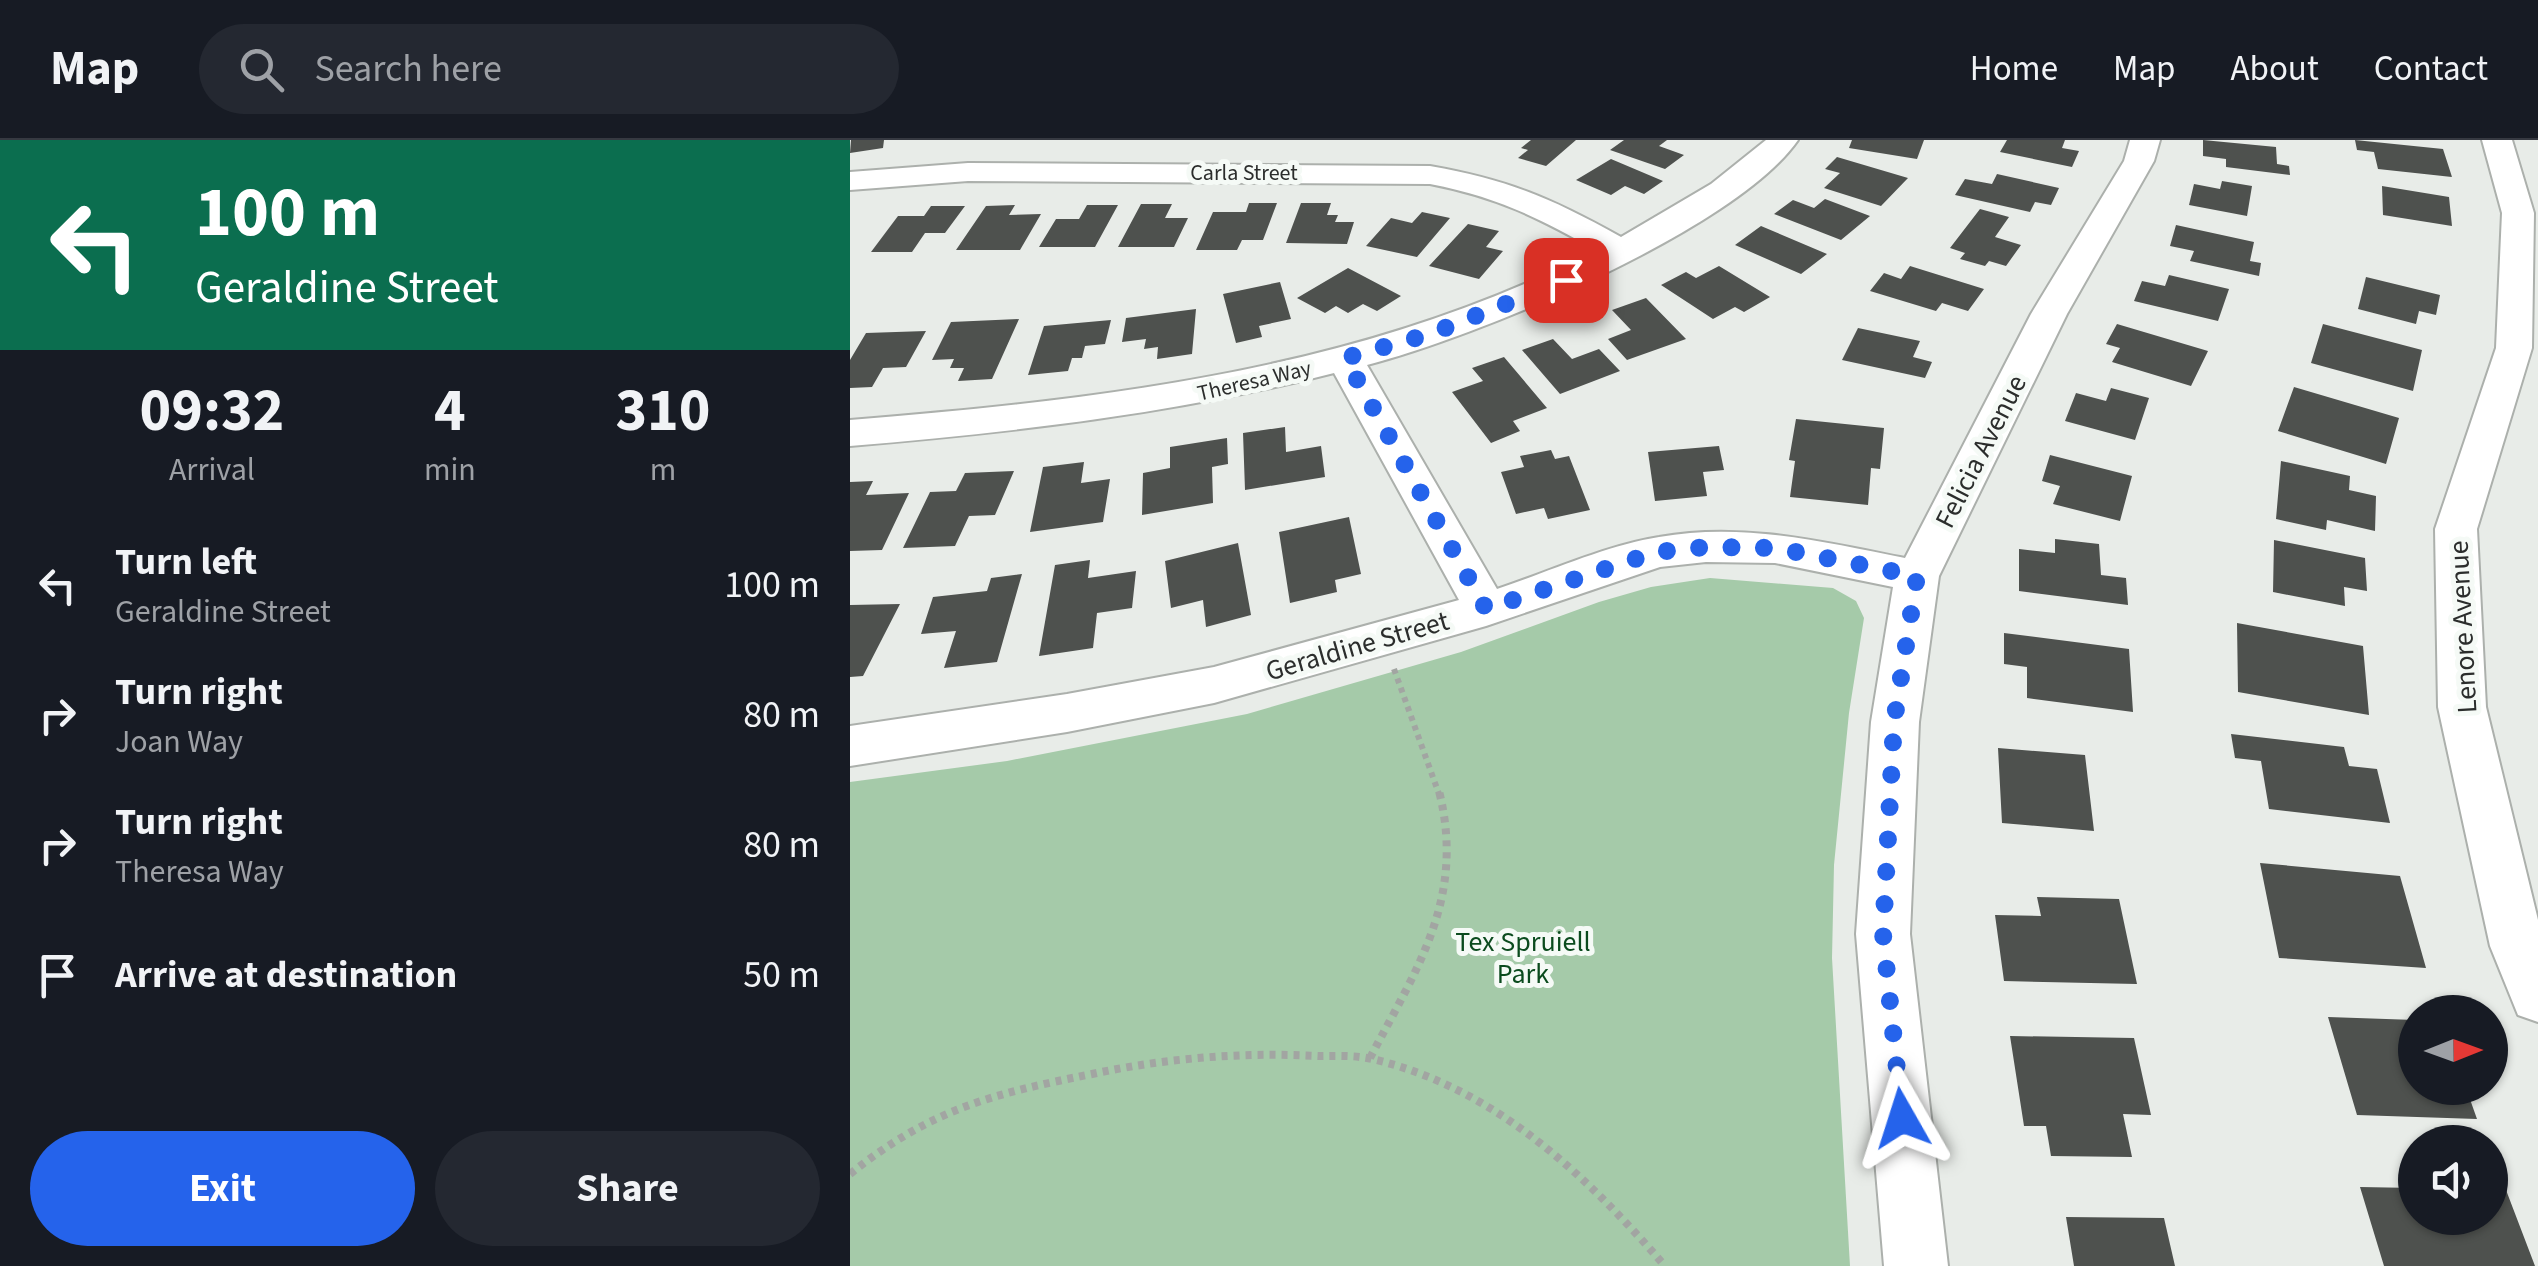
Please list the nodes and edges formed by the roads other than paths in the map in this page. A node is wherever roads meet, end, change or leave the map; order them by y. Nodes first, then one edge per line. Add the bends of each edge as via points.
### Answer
1 (1783, 140) edge
2 (2145, 140) edge
3 (2498, 140) edge
4 (850, 180) edge
5 (1622, 251) junction
6 (1345, 358) junction
7 (850, 433) edge
8 (1917, 576) junction
9 (1486, 609) junction
10 (850, 746) edge
11 (2538, 996) edge
12 (1916, 1266) edge

1 - 5 street, Theresa Way via 1712,199
2 - 8 street, Felicia Avenue
3 - 11 street, Lenore Avenue via 2518,213 2514,348 2456,529 2462,707 2517,946
4 - 5 street, Carla Street via 968,172 1430,175 1538,204
5 - 6 street, Theresa Way via 1538,294
6 - 7 street, Theresa Way via 1256,383 1128,406
6 - 9 street
8 - 9 street, Geraldine Street via 1776,548 1706,547 1656,552
8 - 12 street, Felicia Avenue via 1894,722 1883,934
9 - 10 street, Geraldine Street via 1214,685

